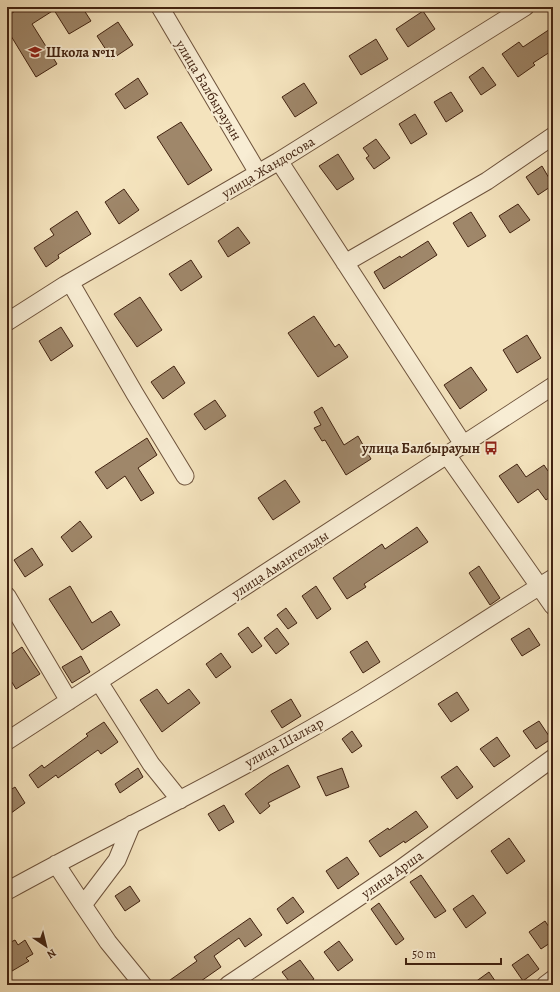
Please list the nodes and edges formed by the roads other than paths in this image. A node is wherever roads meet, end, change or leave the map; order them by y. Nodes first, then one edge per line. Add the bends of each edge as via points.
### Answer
1 (160, 7) edge
2 (525, 7) edge
3 (553, 136) edge
4 (279, 162) junction
5 (258, 173) junction
6 (345, 263) junction
7 (70, 282) junction
8 (7, 322) edge
9 (553, 386) edge
10 (463, 444) junction
11 (447, 455) junction
12 (185, 476) dead end
13 (546, 582) edge
14 (7, 596) edge
15 (553, 606) edge
16 (99, 682) junction
17 (69, 701) junction
18 (7, 742) edge
19 (553, 758) edge
20 (180, 800) junction
21 (132, 824) junction
22 (56, 864) junction
23 (7, 891) edge
24 (83, 905) junction
25 (553, 979) edge
26 (143, 985) edge
27 (228, 985) edge
28 (545, 985) edge

1 - 5 street, улица Балбырауын
2 - 4 street, улица Жандосова
3 - 6 street via 487,181
4 - 5 street, улица Жандосова
4 - 6 street
5 - 7 street, улица Жандосова
6 - 10 street
7 - 8 street, улица Жандосова
7 - 12 street
9 - 10 street, улица Амангельды
10 - 11 street, улица Амангельды
11 - 13 street
11 - 16 street, улица Амангельды
13 - 15 street
13 - 20 street, улица Шалкар via 363,698
14 - 17 street
16 - 17 street, улица Амангельды
16 - 20 street via 147,758
17 - 18 street, улица Амангельды
19 - 27 street, улица Арша via 399,870
20 - 21 street, улица Шалкар
21 - 22 street, улица Шалкар
21 - 24 street via 117,860
22 - 23 street, улица Шалкар
22 - 24 street
24 - 26 street via 108,942
25 - 28 street

